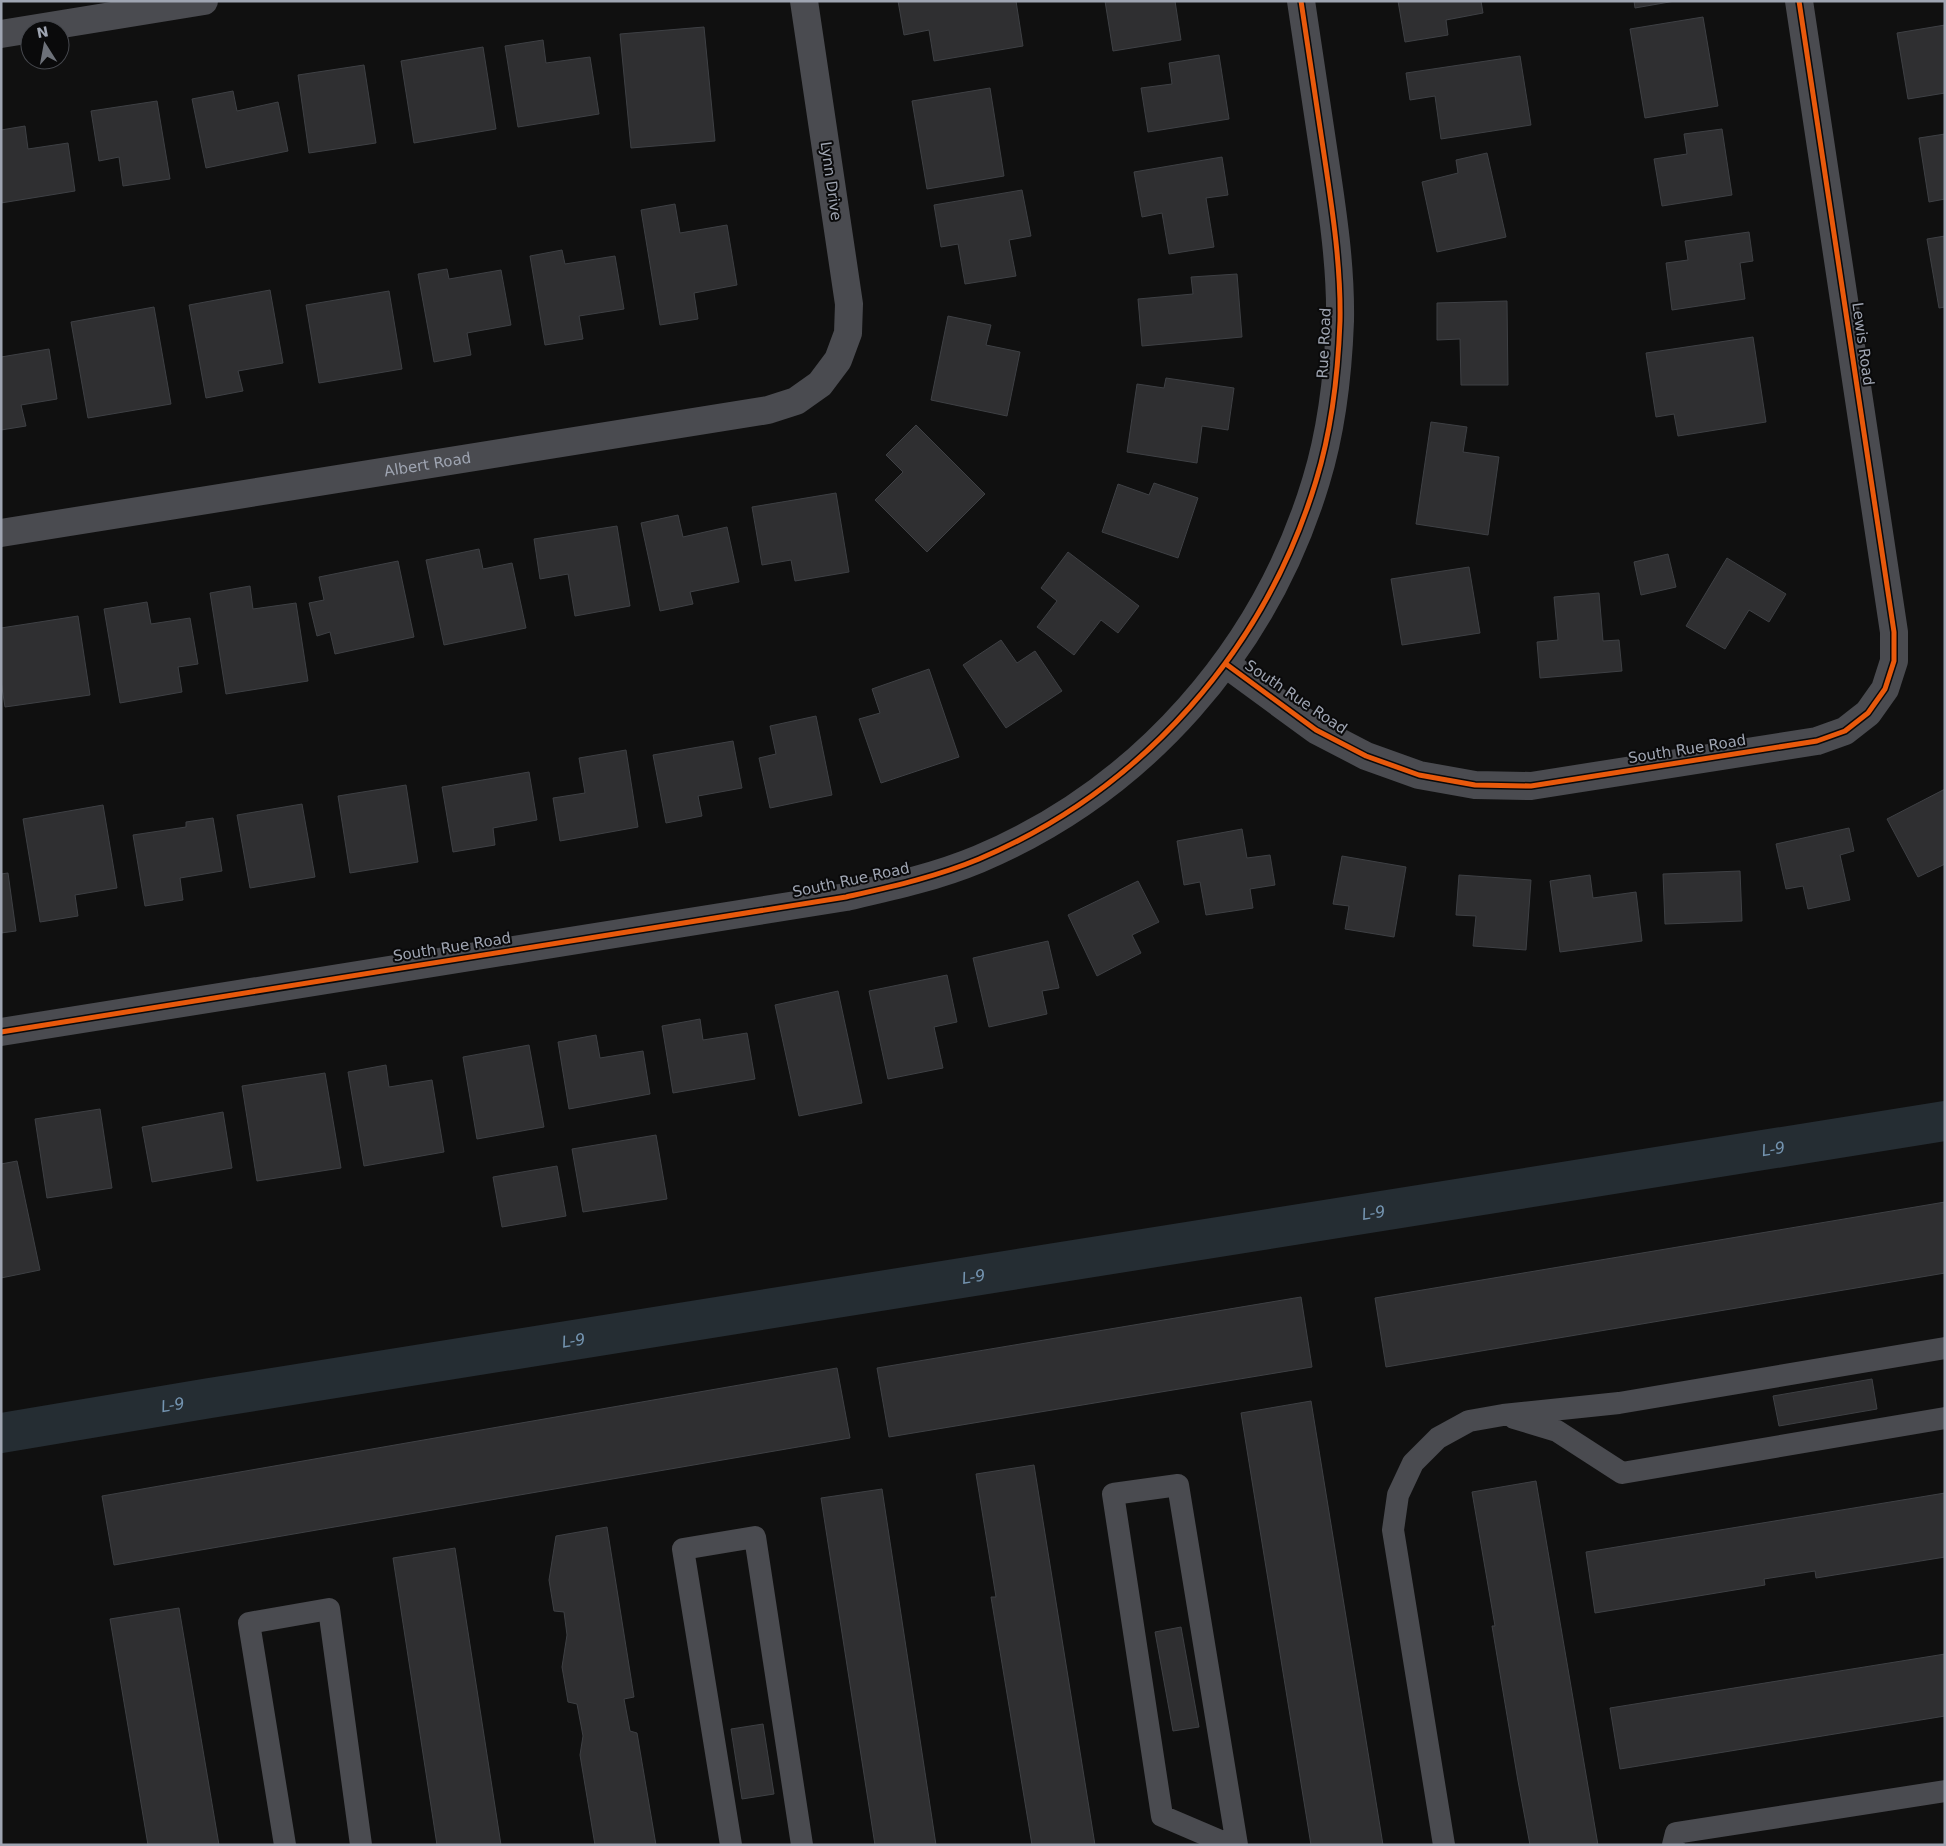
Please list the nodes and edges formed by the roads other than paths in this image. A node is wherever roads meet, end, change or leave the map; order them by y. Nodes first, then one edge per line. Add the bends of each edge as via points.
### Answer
1 (204, 1) edge
2 (804, 1) edge
3 (1301, 1) edge
4 (1800, 1) edge
5 (1, 34) edge
6 (838, 360) joint
7 (1, 533) edge
8 (1226, 664) junction
9 (1885, 689) joint
10 (1, 1032) edge
11 (1945, 1348) edge
12 (1504, 1415) junction
13 (1945, 1418) edge
14 (1945, 1791) edge
15 (285, 1845) edge
16 (361, 1845) edge
17 (731, 1845) edge
18 (802, 1845) edge
19 (1230, 1845) edge
20 (1237, 1845) edge
21 (1444, 1845) edge
22 (1673, 1845) edge

1 - 5 street
2 - 6 street, Lynn Drive via 849,304 848,333
3 - 8 street, Rue Road via 1335,230 1340,319 1334,400 1316,480 1288,557 1264,605
4 - 9 street, Lewis Road via 1894,632 1894,661
6 - 7 street, Albert Road via 820,384 796,401 768,410
8 - 9 street, South Rue Road via 1316,730 1366,756 1419,775 1475,785 1531,786 1817,741 1845,731 1868,713
8 - 10 street, South Rue Road via 1178,722 1117,777 1073,809 1026,837 977,860 899,886
11 - 12 lane via 1619,1403
12 - 13 lane via 1557,1431 1622,1473
12 - 21 lane via 1469,1421 1438,1438 1413,1463 1398,1495 1394,1521 1394,1540
14 - 22 lane via 1676,1833
15 - 16 lane via 249,1623 329,1609
17 - 18 lane via 683,1550 755,1537
19 - 20 lane via 1162,1816 1114,1494 1178,1485

